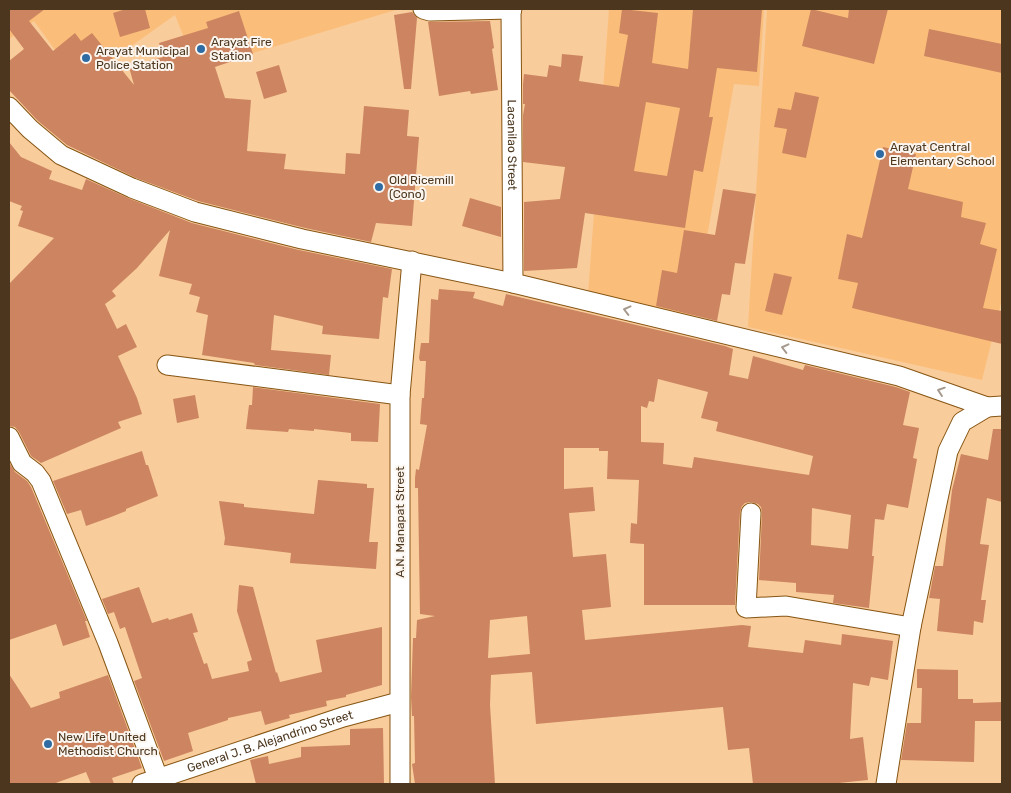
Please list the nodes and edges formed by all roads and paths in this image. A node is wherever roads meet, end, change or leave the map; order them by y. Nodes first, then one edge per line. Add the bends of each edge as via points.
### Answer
1 (423, 9) edge
2 (443, 9) edge
3 (512, 9) edge
4 (9, 107) edge
5 (412, 261) junction
6 (513, 283) junction
7 (167, 365) dead end
8 (400, 395) junction
9 (995, 406) edge
10 (9, 437) edge
11 (751, 514) dead end
12 (911, 626) junction
13 (399, 702) junction
14 (150, 781) edge
15 (400, 784) edge
16 (886, 784) edge

1 - 2 street
2 - 3 street
3 - 6 street, Lacanilao Street
4 - 5 street via 61,155 132,188 195,212 302,239
5 - 6 street
5 - 8 street, A.N. Manapat Street
9 -> 6 street via 899,376
7 - 8 street
8 - 13 street, A.N. Manapat Street
9 - 12 street via 962,422 948,451
10 - 14 street via 22,463 41,481 108,644
11 - 12 street via 746,608 786,606
12 - 16 street
13 - 14 street, General J. B. Alejandrino Street via 343,717
13 - 15 street, A.N. Manapat Street

